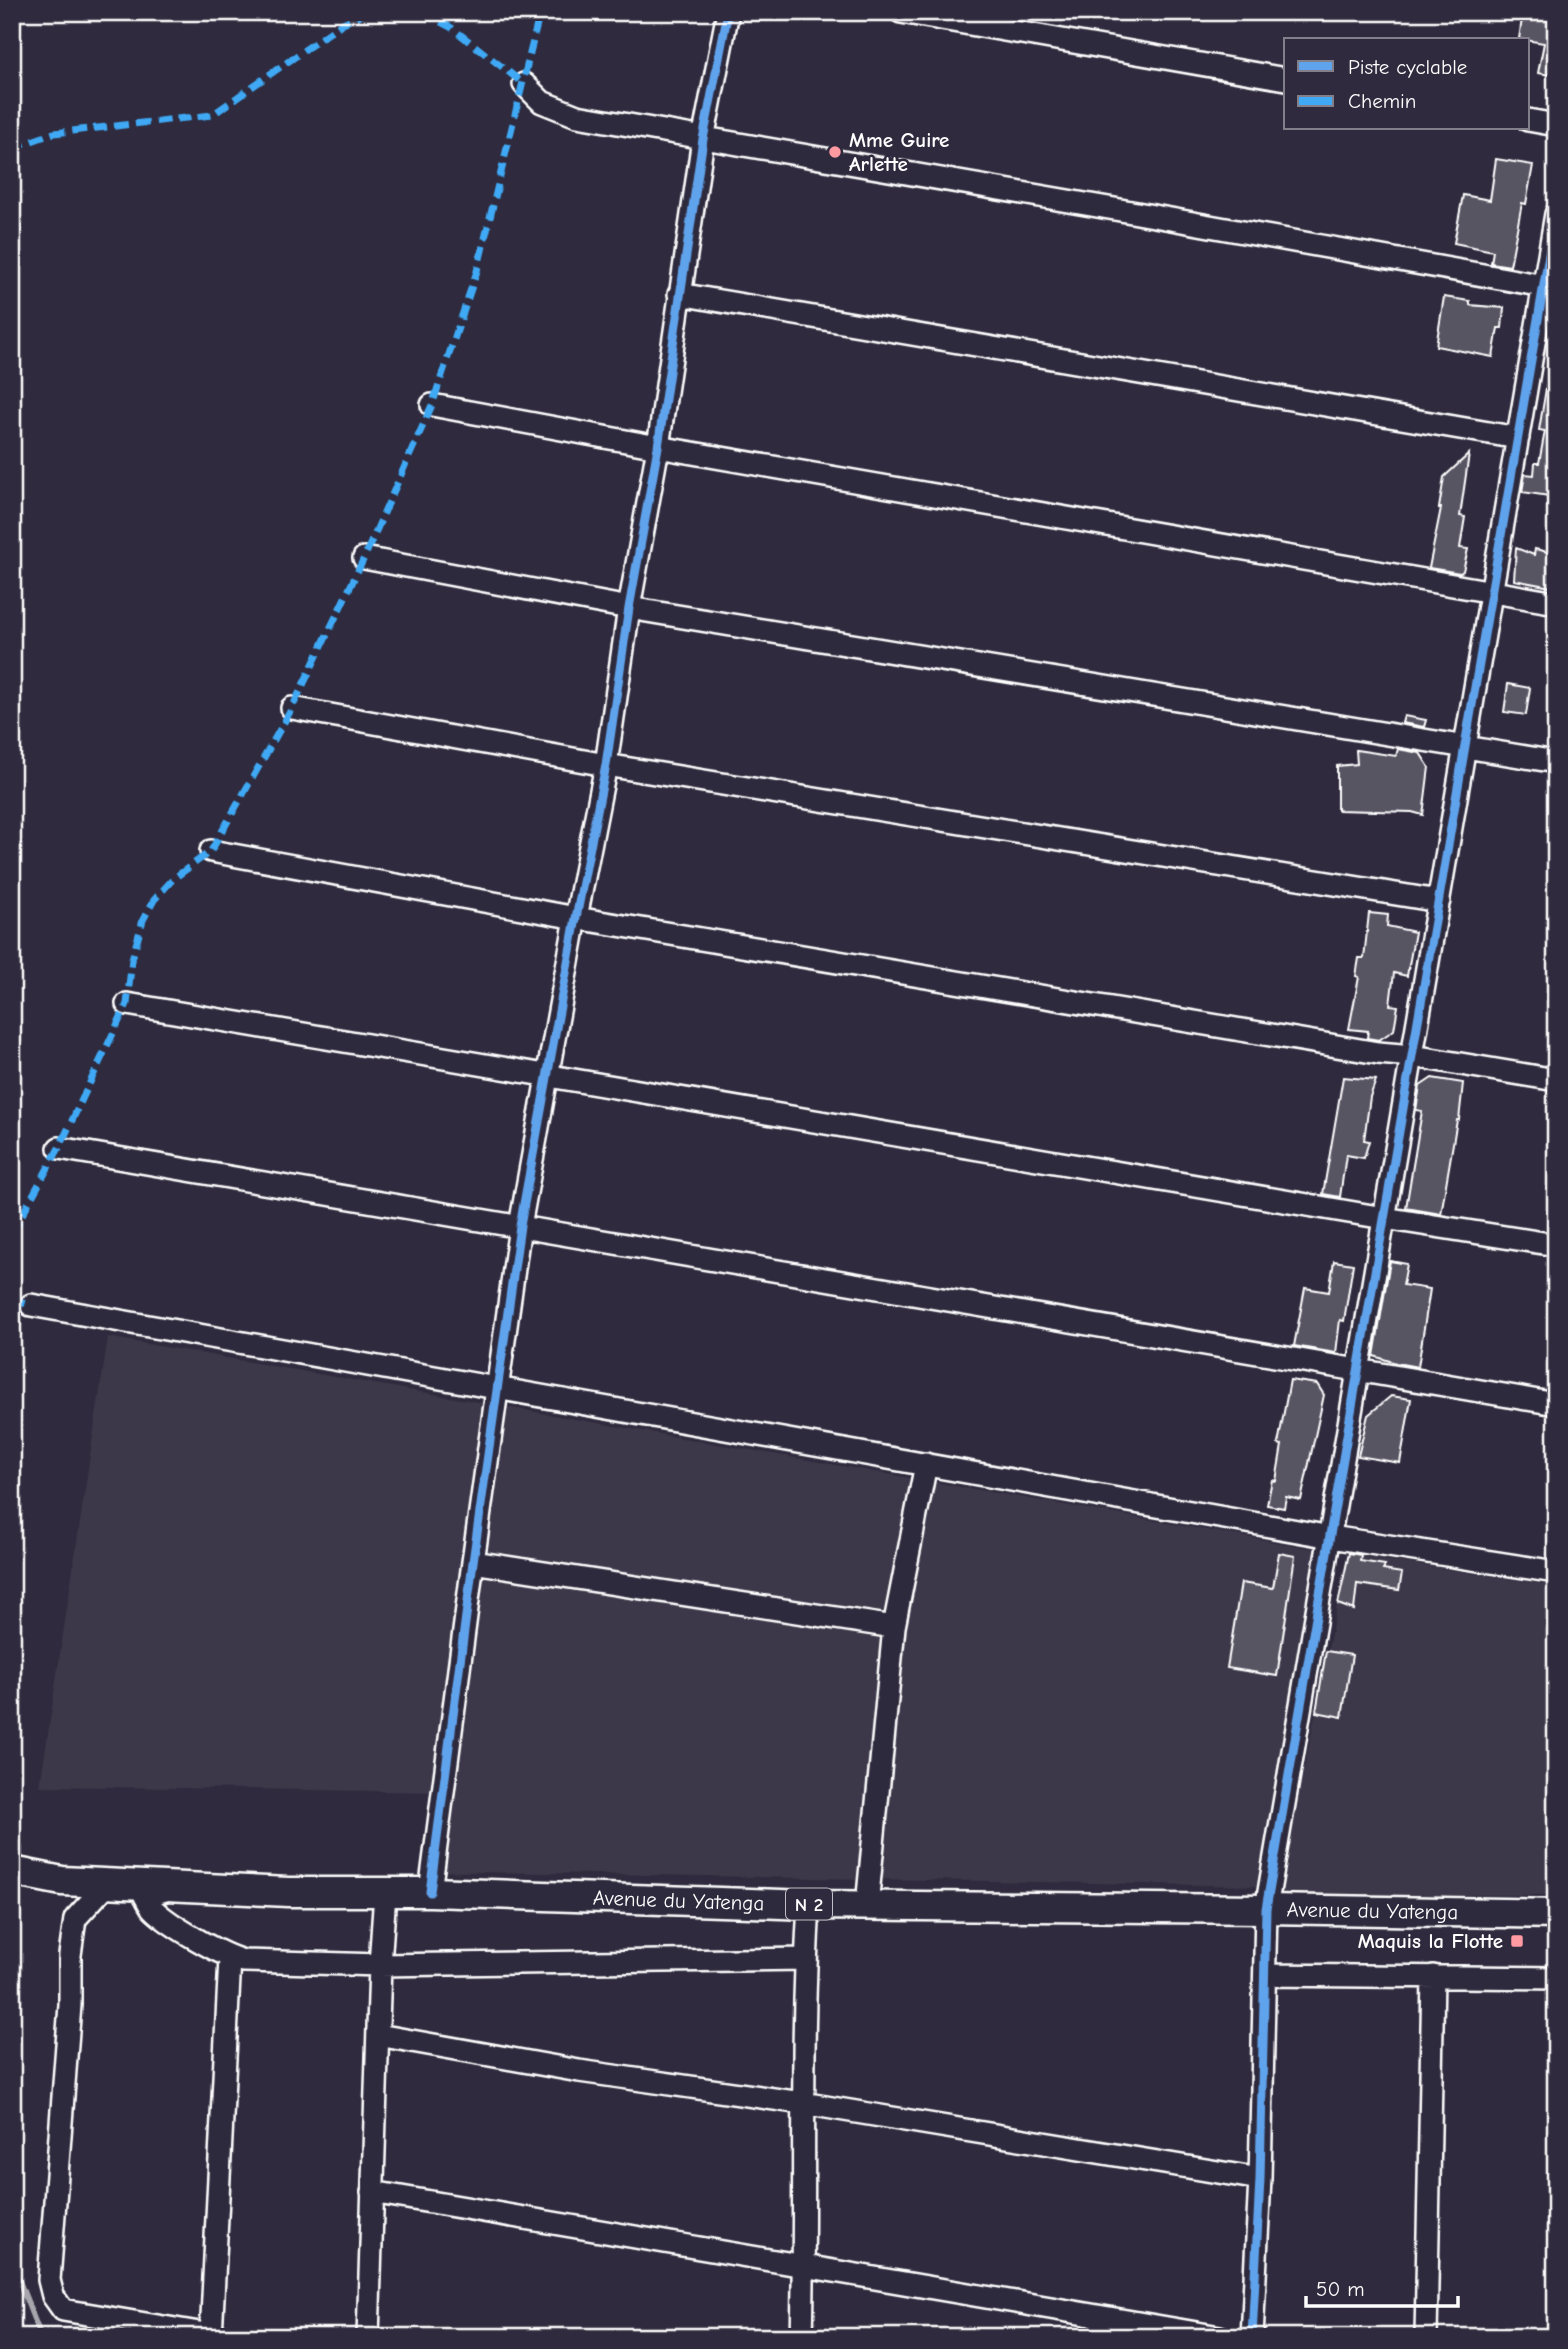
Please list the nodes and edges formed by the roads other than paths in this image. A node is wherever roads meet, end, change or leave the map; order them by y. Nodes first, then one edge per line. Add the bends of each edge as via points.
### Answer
1 (728, 12) edge
2 (901, 12) edge
3 (1284, 79) edge
4 (524, 84) dead end
5 (1530, 120) edge
6 (1556, 125) edge
7 (704, 139) junction
8 (1556, 214) edge
9 (1544, 286) junction
10 (679, 294) junction
11 (432, 405) dead end
12 (1518, 438) junction
13 (658, 447) junction
14 (364, 558) dead end
15 (1492, 593) junction
16 (1556, 603) edge
17 (628, 608) junction
18 (292, 708) dead end
19 (1465, 747) junction
20 (1556, 762) edge
21 (606, 765) junction
22 (211, 851) dead end
23 (1439, 901) junction
24 (576, 918) junction
25 (127, 1004) dead end
26 (1413, 1056) junction
27 (547, 1075) junction
28 (1556, 1080) edge
29 (59, 1149) dead end
30 (1384, 1218) junction
31 (520, 1226) junction
32 (1556, 1245) edge
33 (31, 1305) dead end
34 (1359, 1371) junction
35 (497, 1387) junction
36 (1556, 1404) edge
37 (926, 1464) junction
38 (1331, 1537) junction
39 (473, 1562) junction
40 (1556, 1572) edge
41 (894, 1626) junction
42 (13, 1871) edge
43 (107, 1884) junction
44 (173, 1887) junction
45 (430, 1892) junction
46 (385, 1894) junction
47 (809, 1905) junction
48 (867, 1906) junction
49 (1266, 1909) junction
50 (1556, 1914) edge
51 (230, 1958) junction
52 (806, 1959) junction
53 (380, 1965) junction
54 (1265, 1975) junction
55 (1433, 1976) junction
56 (1556, 1978) edge
57 (378, 2035) junction
58 (802, 2103) junction
59 (1259, 2179) junction
60 (372, 2192) junction
61 (804, 2264) junction
62 (215, 2336) edge
63 (368, 2337) edge
64 (802, 2337) edge
65 (1220, 2337) edge
66 (1252, 2337) edge
67 (1426, 2337) edge

1 - 7 street
2 - 3 street
4 - 7 street via 542,102 577,116
5 - 6 street
7 - 9 street
7 - 10 street
8 - 9 street
9 - 12 street
10 - 12 street
10 - 13 street
11 - 13 street
12 - 15 street
13 - 15 street
13 - 17 street
14 - 17 street
15 - 16 street
15 - 19 street
17 - 19 street
17 - 21 street
18 - 21 street
19 - 20 street
19 - 23 street
21 - 23 street
21 - 24 street
22 - 24 street
23 - 26 street
24 - 26 street via 1378,1054
24 - 27 street
25 - 27 street
26 - 28 street
26 - 30 street
27 - 30 street
27 - 31 street
29 - 31 street
30 - 32 street
30 - 34 street
31 - 34 street
31 - 35 street
33 - 35 street
34 - 36 street
34 - 38 street
35 - 37 street
35 - 39 street
37 - 38 street
37 - 41 street
38 - 40 street
38 - 49 street
39 - 41 street
39 - 45 street
41 - 48 street
42 - 43 main road, Avenue du Yatenga / N 2
43 - 44 main road, Avenue du Yatenga / N 2
43 - 62 street via 75,1919 49,2280 63,2310
44 - 46 main road, Avenue du Yatenga / N 2
44 - 51 street via 145,1896 152,1909
45 - 46 main road, Avenue du Yatenga / N 2
45 - 47 main road, Avenue du Yatenga / N 2
46 - 53 street
47 - 48 main road, Avenue du Yatenga / N 2
47 - 52 street
48 - 49 main road, Avenue du Yatenga / N 2
49 - 50 main road, Avenue du Yatenga / N 2
49 - 54 street
51 - 53 street
51 - 62 street
52 - 53 street
52 - 58 street
53 - 57 street
54 - 55 street
54 - 59 street
55 - 56 street
55 - 67 street
57 - 58 street via 579,2071
57 - 60 street
58 - 59 street
58 - 61 street
59 - 66 street
60 - 61 street
60 - 63 street
61 - 64 street
61 - 65 street

